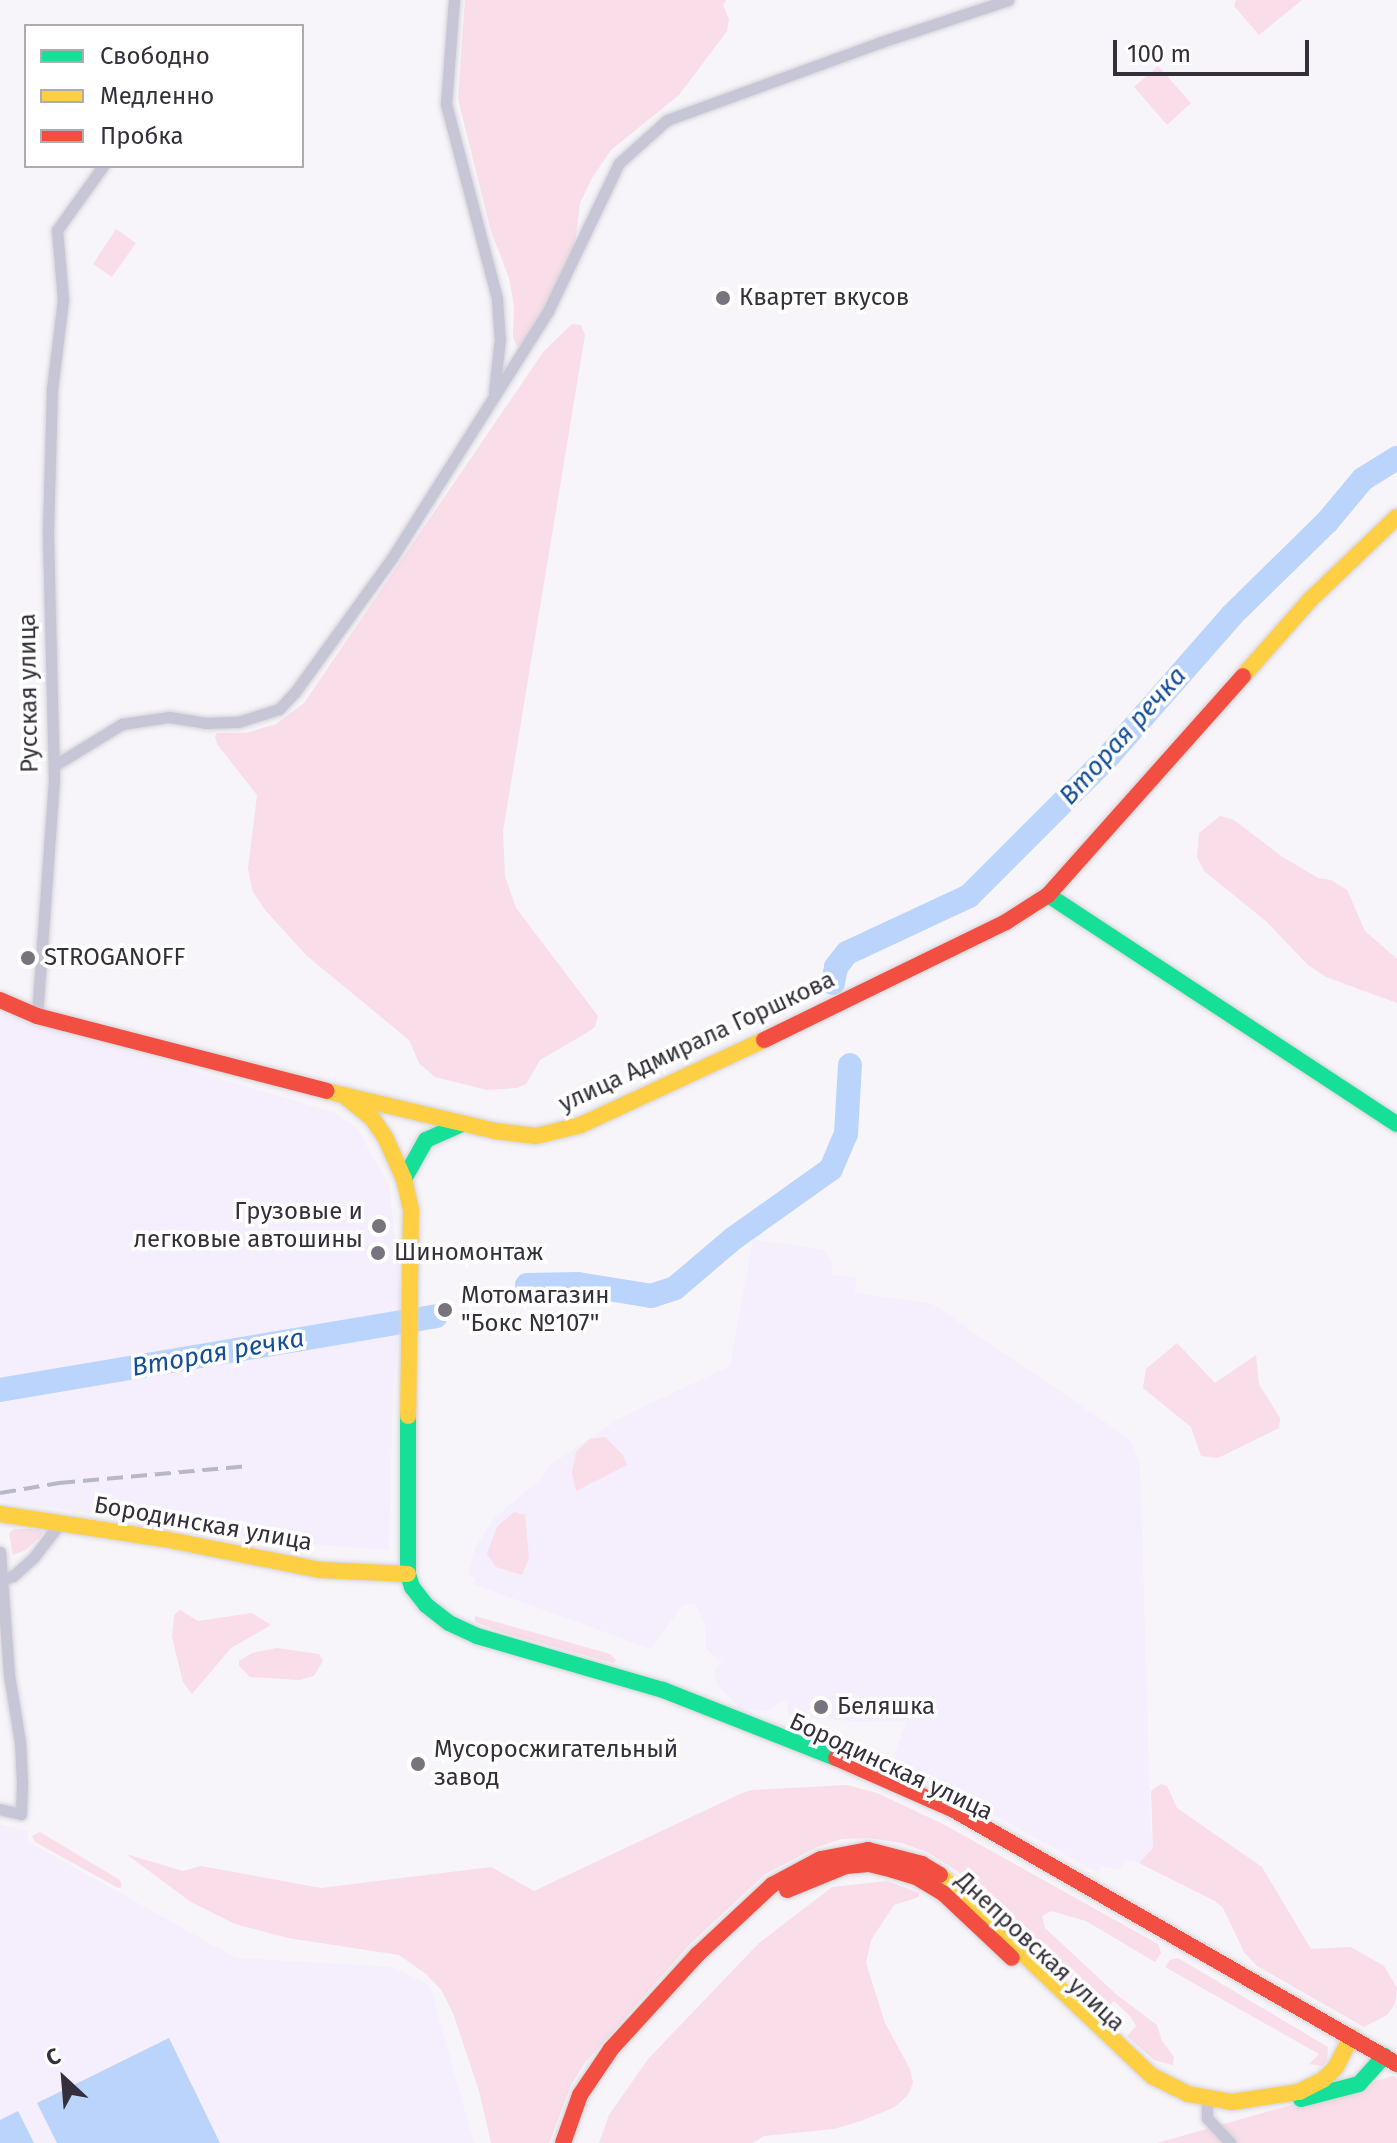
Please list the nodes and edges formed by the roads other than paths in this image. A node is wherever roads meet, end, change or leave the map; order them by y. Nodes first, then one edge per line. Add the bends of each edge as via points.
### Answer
1 (454, 0) edge
2 (1008, 0) edge
3 (102, 168) edge
4 (493, 397) junction
5 (1397, 517) edge
6 (55, 765) junction
7 (1048, 895) junction
8 (0, 1000) edge
9 (37, 1016) junction
10 (346, 1096) junction
11 (464, 1123) junction
12 (1397, 1124) edge
13 (404, 1179) junction
14 (0, 1514) edge
15 (60, 1523) junction
16 (0, 1552) edge
17 (403, 1574) junction
18 (3, 1579) junction
19 (0, 1809) edge
20 (1349, 2041) junction
21 (1387, 2062) edge
22 (1397, 2075) edge
23 (1206, 2104) junction
24 (563, 2143) edge
25 (574, 2143) edge
26 (1230, 2143) edge

1 - 4 street via 446,104 497,299 500,338
2 - 4 street via 667,120 619,163 548,311
3 - 6 street, Русская улица via 57,230 63,300 48,531
4 - 6 street via 392,558 279,709 238,722 142,718 122,724
5 - 7 main road, улица Адмирала Горшкова via 1310,600
6 - 9 street, Русская улица
7 - 11 main road, улица Адмирала Горшкова via 1006,922 797,1025 581,1125 536,1136
7 - 12 main road
8 - 9 main road
9 - 10 main road
10 - 11 main road, улица Адмирала Горшкова
10 - 13 main road via 372,1118
11 - 13 main road via 426,1140
13 - 17 main road via 412,1223
14 - 15 main road, Бородинская улица
15 - 17 main road, Бородинская улица via 321,1570
15 - 18 street via 23,1567
16 - 18 street
17 - 20 main road, Бородинская улица via 418,1597 463,1630 714,1708 954,1810
18 - 19 street via 22,1783 21,1814
20 - 21 main road, Бородинская улица
20 - 23 main road, Днепровская улица via 1336,2067 1299,2092
21 - 22 main road, Бородинская улица
21 - 23 main road, Днепровская улица via 1345,2089 1272,2105
23 - 24 main road, Днепровская улица via 1152,2076 947,1880 922,1864 868,1850 821,1859 772,1885 697,1955 592,2074
23 - 25 main road, Днепровская улица via 1169,2098 1146,2084 944,1894 916,1877 869,1864 825,1873 777,1896 704,1963 609,2070 589,2102
23 - 26 street via 1212,2126

